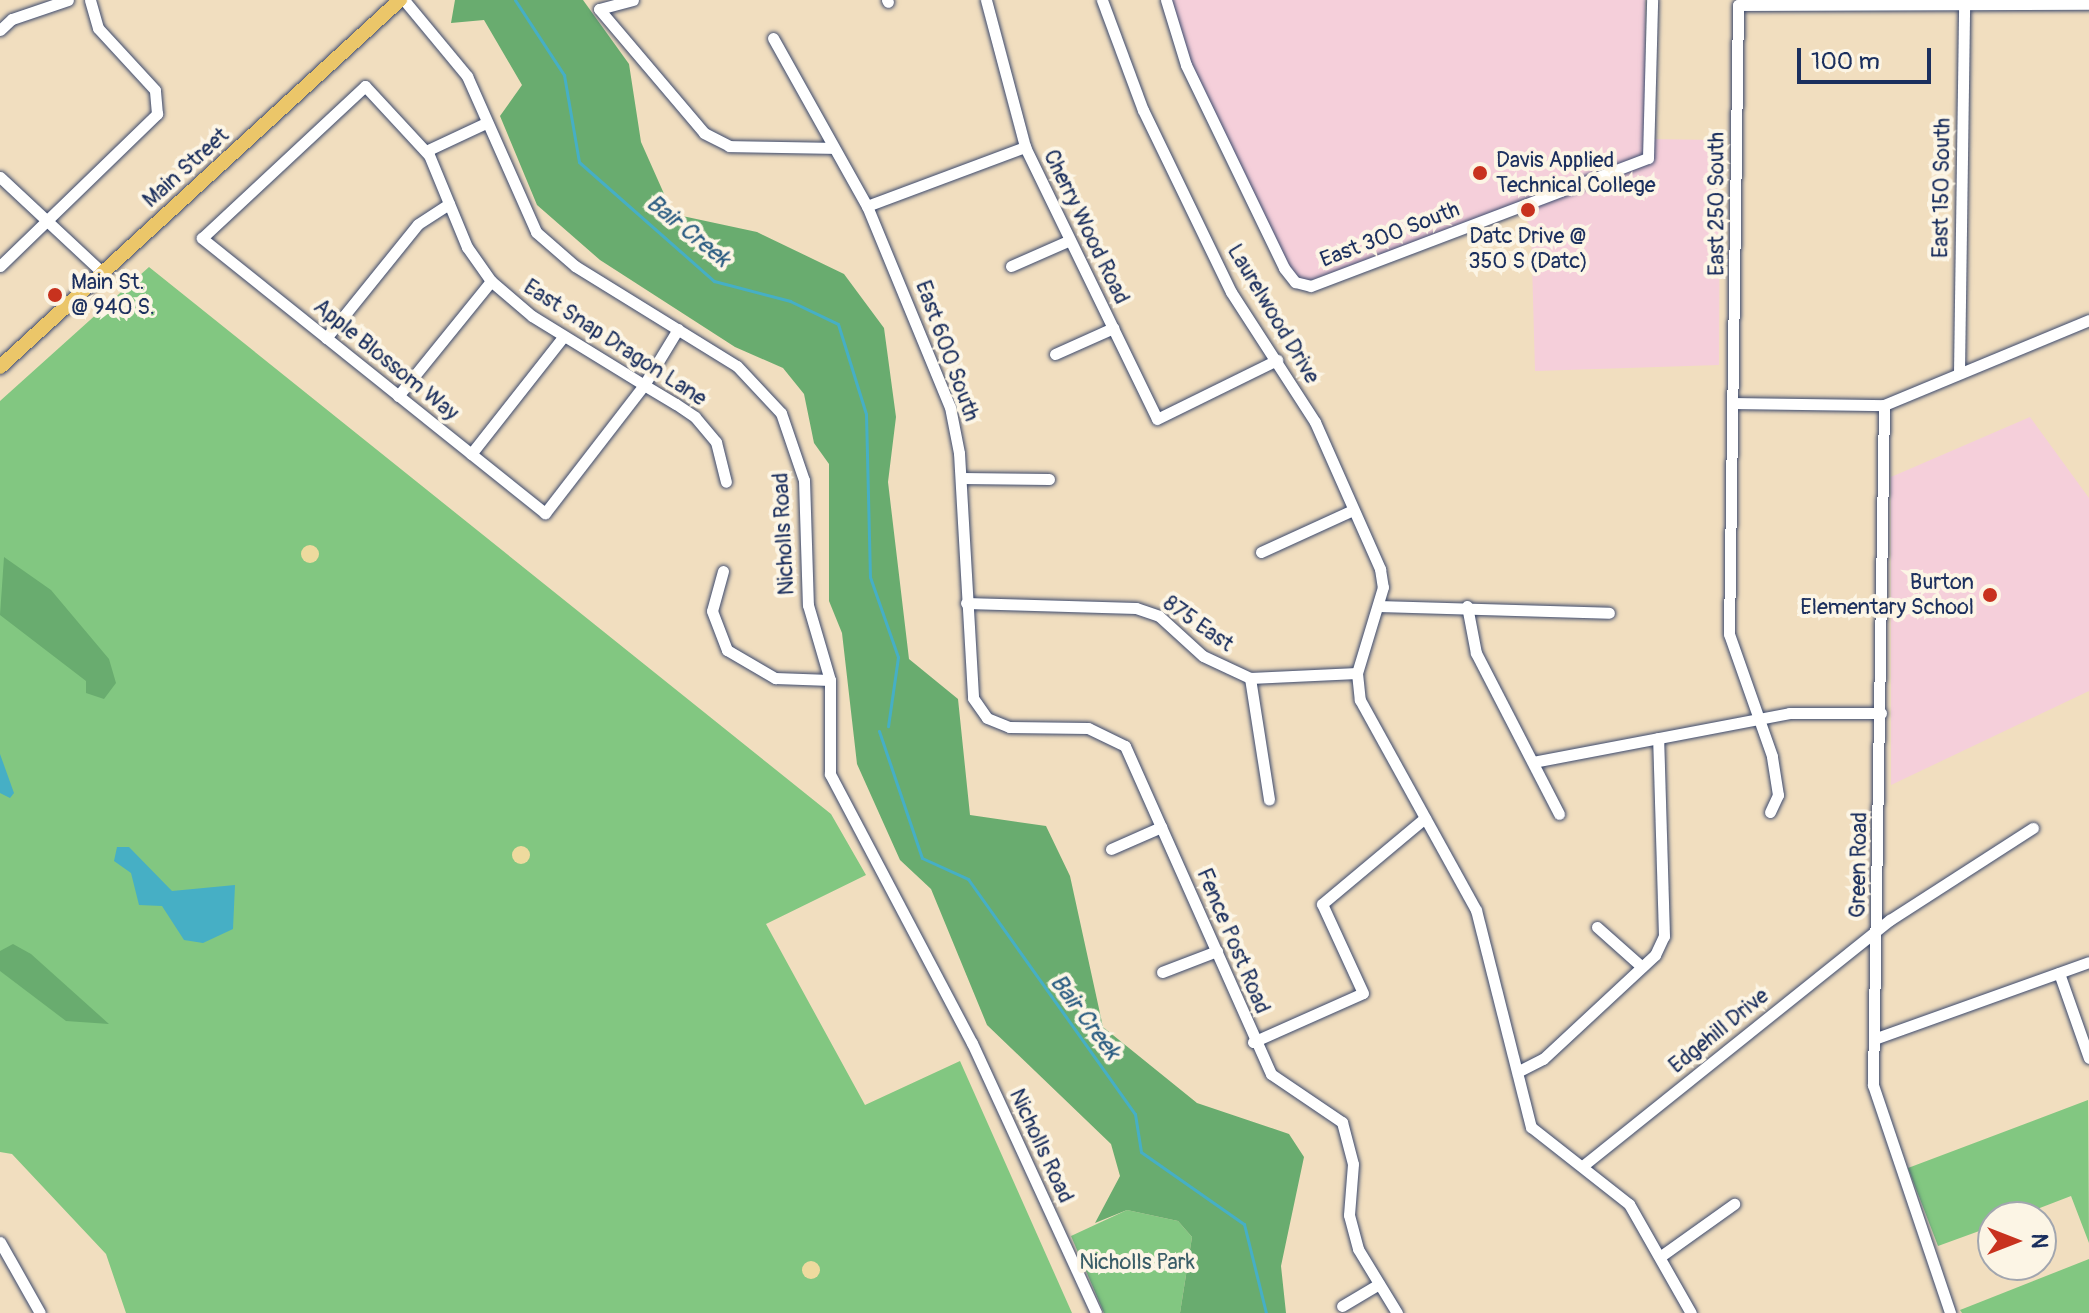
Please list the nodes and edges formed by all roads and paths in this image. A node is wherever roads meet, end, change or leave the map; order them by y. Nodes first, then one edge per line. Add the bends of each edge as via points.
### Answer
1 (68, 0) edge
2 (90, 0) edge
3 (402, 0) edge
4 (633, 0) edge
5 (986, 0) edge
6 (1102, 0) edge
7 (1166, 0) edge
8 (1652, 0) edge
9 (1855, 3) edge
10 (1964, 3) junction
11 (2089, 4) edge
12 (0, 30) edge
13 (773, 38) dead end
14 (486, 123) junction
15 (1025, 147) junction
16 (833, 148) junction
17 (426, 151) junction
18 (0, 177) edge
19 (449, 204) junction
20 (867, 206) junction
21 (50, 219) junction
22 (202, 238) joint
23 (1070, 240) junction
24 (0, 266) edge
25 (1011, 266) dead end
26 (103, 273) junction
27 (491, 281) junction
28 (2089, 320) edge
29 (1113, 328) junction
30 (678, 329) junction
31 (564, 336) junction
32 (326, 338) junction
33 (1055, 354) dead end
34 (1277, 360) junction
35 (0, 367) edge
36 (1959, 373) junction
37 (644, 385) junction
38 (398, 396) junction
39 (1737, 403) junction
40 (1884, 405) junction
41 (471, 454) junction
42 (961, 478) junction
43 (1049, 479) dead end
44 (726, 482) dead end
45 (1353, 510) junction
46 (1261, 552) dead end
47 (723, 571) dead end
48 (966, 603) junction
49 (1378, 606) junction
50 (1467, 606) junction
51 (1609, 613) dead end
52 (967, 660) joint
53 (1357, 673) junction
54 (1250, 678) junction
55 (830, 680) junction
56 (1881, 713) junction
57 (1758, 719) junction
58 (1658, 738) junction
59 (1533, 762) junction
60 (1269, 800) dead end
61 (1770, 812) dead end
62 (1559, 814) dead end
63 (1425, 818) junction
64 (1161, 827) junction
65 (2033, 828) dead end
66 (1111, 849) dead end
67 (1597, 927) dead end
68 (1878, 932) junction
69 (1217, 951) junction
70 (2089, 962) edge
71 (1642, 967) junction
72 (1162, 972) dead end
73 (2059, 973) junction
74 (1874, 1039) junction
75 (1253, 1042) junction
76 (2089, 1058) edge
77 (1519, 1071) junction
78 (1585, 1164) junction
79 (1734, 1204) dead end
80 (0, 1242) edge
81 (1661, 1256) junction
82 (1379, 1284) junction
83 (1342, 1306) dead end
84 (40, 1313) edge
85 (1096, 1313) edge
86 (1397, 1313) edge
87 (1691, 1313) edge
88 (1950, 1313) edge

1 - 12 street via 12,19
2 - 21 street via 98,28 155,90 157,114
3 - 14 street, Nicholls Road via 460,65
3 - 26 main road, Main Street
4 - 16 street via 599,9 704,133 729,146
5 - 15 street, Cherry Wood Road
6 - 34 street, Laurelwood Drive via 1143,110 1231,292
7 - 8 street, East 300 South via 1186,65 1284,268 1311,286 1648,158
9 - 10 street
9 - 39 street, East 250 South via 1738,5
10 - 11 street
10 - 36 street, East 150 South
13 - 16 street, East 600 South
14 - 17 street
14 - 30 street, Nicholls Road via 536,232 575,266
15 - 20 street
15 - 23 street, Cherry Wood Road
16 - 20 street, East 600 South
17 - 19 street, East Snap Dragon Lane
17 - 22 street, East Snap Dragon Lane via 365,86
18 - 21 street
19 - 27 street, East Snap Dragon Lane
19 - 32 street via 418,224
20 - 42 street, East 600 South via 950,407
21 - 24 street
21 - 26 street
22 - 32 street, Apple Blossom Way
23 - 25 street
23 - 29 street, Cherry Wood Road
26 - 35 main road, Main Street
27 - 31 street, East Snap Dragon Lane
27 - 38 street
28 - 36 street
29 - 33 street
29 - 34 street, Cherry Wood Road via 1157,419
30 - 37 street
30 - 55 street, Nicholls Road via 759,384 793,438 804,480 808,605
31 - 37 street, East Snap Dragon Lane
31 - 41 street
32 - 38 street, Apple Blossom Way
34 - 45 street, Laurelwood Drive
36 - 40 street
37 - 41 street, Apple Blossom Way via 545,513
37 - 44 street, East Snap Dragon Lane via 703,424
38 - 41 street, Apple Blossom Way
39 - 40 street
39 - 57 street, East 250 South via 1731,651
40 - 56 street, Green Road
42 - 43 street
42 - 48 street, East 600 South
45 - 46 street
45 - 49 street, Laurelwood Drive via 1380,569
47 - 55 street via 712,611 727,650 775,678
48 - 52 street, East 600 South
48 - 54 street, 875 East via 1136,608 1159,616 1203,656
49 - 50 street
49 - 53 street, Laurelwood Drive
50 - 51 street
50 - 59 street via 1476,653
52 - 64 street, Fence Post Road via 973,698 987,718 1009,727 1088,728 1125,746
53 - 54 street, 875 East
53 - 63 street via 1370,722
54 - 60 street
55 - 85 street, Nicholls Road via 825,757 833,783 976,1051
56 - 57 street
56 - 68 street, Green Road
57 - 58 street
57 - 61 street via 1776,781
58 - 59 street
58 - 71 street via 1669,918
59 - 62 street
63 - 75 street via 1322,904 1363,993
63 - 77 street via 1476,910
64 - 66 street
64 - 69 street, Fence Post Road
65 - 68 street, Edgehill Drive
67 - 71 street
68 - 74 street, Green Road
68 - 78 street, Edgehill Drive
69 - 72 street
69 - 75 street, Fence Post Road
70 - 73 street
71 - 77 street via 1543,1059
73 - 74 street
73 - 76 street
74 - 88 street, Green Road via 1882,1128
75 - 82 street, Fence Post Road via 1271,1074 1342,1122 1353,1164 1349,1215
77 - 78 street via 1531,1127
78 - 81 street via 1637,1214
79 - 81 street
80 - 84 street
81 - 87 street
82 - 83 street
82 - 86 street, Fence Post Road

